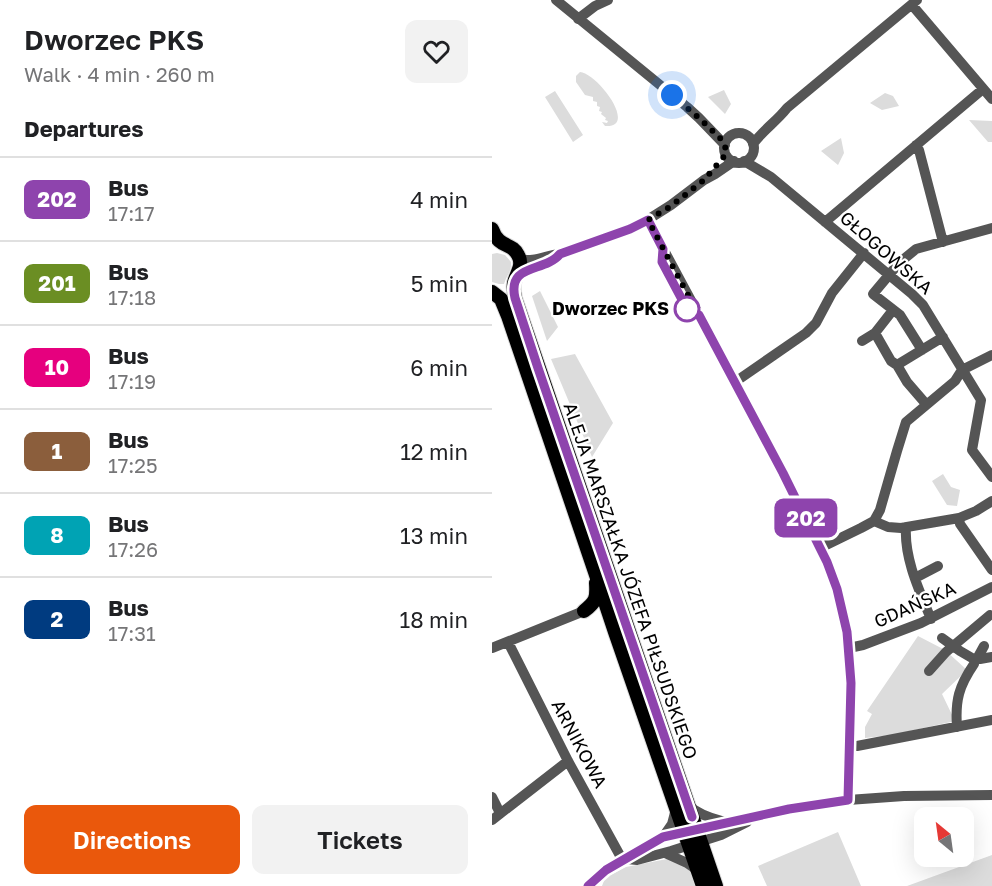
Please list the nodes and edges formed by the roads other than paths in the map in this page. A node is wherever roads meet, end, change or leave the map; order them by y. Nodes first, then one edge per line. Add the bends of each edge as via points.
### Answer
1 (556, 0) edge
2 (608, 0) edge
3 (914, 2) edge
4 (578, 18) junction
5 (983, 89) junction
6 (992, 99) edge
7 (787, 108) junction
8 (699, 118) junction
9 (734, 134) junction
10 (746, 135) junction
11 (916, 145) junction
12 (753, 148) junction
13 (732, 155) junction
14 (771, 177) junction
15 (648, 220) junction
16 (825, 222) junction
17 (492, 228) edge
18 (992, 228) edge
19 (943, 242) junction
20 (508, 247) junction
21 (492, 248) edge
22 (560, 254) junction
23 (864, 254) junction
24 (520, 259) junction
25 (889, 274) junction
26 (514, 283) junction
27 (492, 292) edge
28 (893, 310) junction
29 (875, 333) junction
30 (943, 337) junction
31 (862, 341) dead end
32 (922, 350) junction
33 (992, 355) edge
34 (897, 365) junction
35 (962, 370) junction
36 (735, 382) junction
37 (986, 402) edge
38 (926, 405) junction
39 (992, 477) edge
40 (992, 501) edge
41 (953, 519) junction
42 (874, 520) junction
43 (906, 527) junction
44 (820, 548) junction
45 (938, 566) dead end
46 (992, 570) edge
47 (595, 572) junction
48 (915, 578) junction
49 (992, 587) edge
50 (584, 610) junction
51 (990, 615) dead end
52 (931, 619) junction
53 (615, 632) junction
54 (942, 638) dead end
55 (508, 642) junction
56 (953, 646) junction
57 (984, 646) dead end
58 (492, 648) edge
59 (849, 648) junction
60 (992, 657) edge
61 (976, 659) junction
62 (929, 671) dead end
63 (992, 720) edge
64 (957, 727) junction
65 (849, 746) junction
66 (568, 761) junction
67 (992, 795) edge
68 (492, 796) edge
69 (848, 800) junction
70 (682, 807) junction
71 (764, 815) junction
72 (496, 817) edge
73 (728, 822) junction
74 (721, 835) junction
75 (663, 837) junction
76 (692, 837) junction
77 (665, 853) junction
78 (625, 860) junction
79 (701, 865) junction
80 (589, 886) edge
81 (703, 886) edge
82 (716, 886) edge

1 - 4 street, GŁOGOWSKA
2 - 4 street
3 - 5 street
3 - 7 street
4 - 8 street, GŁOGOWSKA
5 - 6 street
5 - 11 street
7 - 10 street
7 - 12 street via 759,136
8 - 9 street, GŁOGOWSKA
8 - 13 street, GŁOGOWSKA
9 - 10 street
9 - 13 street via 728,138
10 - 12 street
11 - 16 street
11 - 19 street
12 - 13 street via 750,158
12 - 14 street, GŁOGOWSKA
13 - 14 street, GŁOGOWSKA
13 - 15 street via 715,174
14 - 16 street, GŁOGOWSKA
15 - 22 street
15 - 36 street
16 - 23 street, GŁOGOWSKA
17 - 20 main road via 497,240
18 - 19 street
19 - 25 street via 916,249
20 - 21 main road
20 - 24 main road
22 - 24 street via 531,261
22 - 26 street via 525,271
23 - 25 street, GŁOGOWSKA
23 - 36 street via 832,293 812,327
24 - 26 main road
25 - 28 street via 873,294
25 - 30 street, GŁOGOWSKA via 923,305
26 - 27 main road via 506,291
26 - 70 main road, ALEJA MARSZAŁKA JÓZEFA PIŁSUDSKIEGO via 515,298
27 - 47 main road, ALEJA MARSZAŁKA JÓZEFA PIŁSUDSKIEGO via 505,307
28 - 29 street
28 - 32 street
29 - 31 street
29 - 34 street
30 - 32 street
30 - 35 street, GŁOGOWSKA
32 - 34 street
33 - 35 street
34 - 38 street
35 - 37 street, GŁOGOWSKA
35 - 38 street via 955,381
36 - 44 street
37 - 39 street via 972,450
38 - 42 street via 906,422
40 - 41 street
41 - 43 street
41 - 46 street
42 - 43 street via 888,527
42 - 44 street
43 - 48 street
44 - 59 street via 837,589
45 - 48 street
47 - 50 main road via 596,596
47 - 53 main road, ALEJA MARSZAŁKA JÓZEFA PIŁSUDSKIEGO
48 - 52 street
49 - 52 street, GDAŃSKA
50 - 53 main road via 601,614
50 - 55 street
51 - 56 street
52 - 59 street, GDAŃSKA
53 - 70 main road, ALEJA MARSZAŁKA JÓZEFA PIŁSUDSKIEGO
54 - 56 street
55 - 58 street
55 - 66 street, ARNIKOWA
56 - 61 street
56 - 62 street
57 - 61 street
59 - 65 street
60 - 61 street
61 - 64 street via 958,693
63 - 64 street
64 - 65 street
65 - 69 street
66 - 72 street
66 - 78 street, ARNIKOWA
67 - 69 street
68 - 72 street
69 - 71 street
70 - 73 street
70 - 75 street
70 - 76 main road, ALEJA MARSZAŁKA JÓZEFA PIŁSUDSKIEGO
71 - 73 street
71 - 74 street
73 - 76 street
74 - 76 street
74 - 79 street
75 - 76 street
75 - 78 street
76 - 77 street
76 - 79 main road, ALEJA MARSZAŁKA JÓZEFA PIŁSUDSKIEGO
77 - 78 street
77 - 79 street
78 - 80 street via 606,870
79 - 81 main road, ALEJA MARSZAŁKA JÓZEFA PIŁSUDSKIEGO
79 - 82 main road, ALEJA MARSZAŁKA JÓZEFA PIŁSUDSKIEGO

